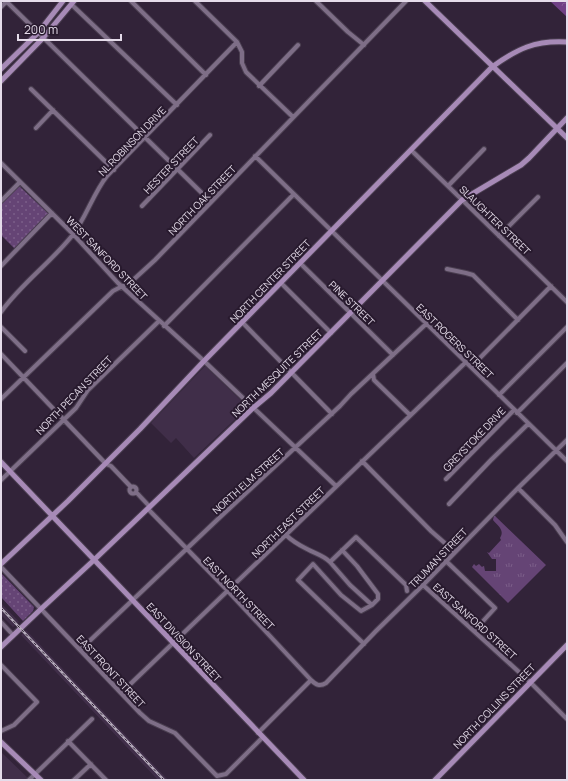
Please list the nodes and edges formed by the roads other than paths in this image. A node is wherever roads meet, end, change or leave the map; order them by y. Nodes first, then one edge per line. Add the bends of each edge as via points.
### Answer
1 (7, 1) edge
2 (63, 1) edge
3 (131, 1) edge
4 (195, 1) edge
5 (316, 1) edge
6 (406, 1) edge
7 (424, 1) edge
8 (73, 2) edge
9 (1, 7) edge
10 (38, 32) junction
11 (43, 38) junction
12 (237, 42) junction
13 (567, 42) edge
14 (298, 45) dead end
15 (364, 45) junction
16 (492, 67) junction
17 (1, 70) edge
18 (206, 74) junction
19 (1, 81) edge
20 (259, 86) junction
21 (31, 89) dead end
22 (177, 106) junction
23 (53, 110) junction
24 (293, 117) junction
25 (567, 118) edge
26 (36, 128) dead end
27 (557, 129) junction
28 (210, 135) dead end
29 (145, 138) junction
30 (567, 138) edge
31 (484, 149) dead end
32 (411, 150) junction
33 (255, 156) junction
34 (1, 163) edge
35 (177, 169) junction
36 (114, 170) junction
37 (20, 182) junction
38 (448, 186) junction
39 (294, 194) junction
40 (538, 197) dead end
41 (462, 200) junction
42 (1, 201) edge
43 (211, 202) junction
44 (142, 206) dead end
45 (52, 213) junction
46 (331, 232) junction
47 (73, 234) junction
48 (499, 236) junction
49 (300, 263) junction
50 (1, 266) edge
51 (447, 269) dead end
52 (381, 280) junction
53 (281, 283) junction
54 (122, 286) junction
55 (551, 286) junction
56 (567, 302) edge
57 (1, 312) edge
58 (350, 313) junction
59 (518, 320) junction
60 (159, 321) junction
61 (242, 322) junction
62 (426, 324) junction
63 (164, 326) junction
64 (1, 327) edge
65 (567, 327) edge
66 (331, 333) junction
67 (25, 351) dead end
68 (1, 354) edge
69 (393, 355) junction
70 (204, 361) junction
71 (466, 362) junction
72 (567, 363) edge
73 (471, 367) junction
74 (292, 372) junction
75 (373, 374) junction
76 (23, 378) junction
77 (499, 395) junction
78 (1, 399) edge
79 (253, 408) junction
80 (515, 411) junction
81 (332, 414) junction
82 (410, 415) junction
83 (63, 420) junction
84 (528, 424) junction
85 (567, 440) edge
86 (295, 449) junction
87 (556, 451) junction
88 (362, 461) junction
89 (567, 461) edge
90 (1, 462) edge
91 (106, 464) junction
92 (10, 472) junction
93 (446, 479) dead end
94 (1, 480) edge
95 (336, 486) junction
96 (518, 488) junction
97 (449, 504) dead end
98 (149, 508) junction
99 (52, 516) junction
100 (286, 535) junction
101 (567, 542) edge
102 (187, 550) junction
103 (342, 550) junction
104 (455, 552) junction
105 (94, 560) junction
106 (446, 561) junction
107 (330, 562) junction
108 (1, 564) edge
109 (1, 567) edge
110 (423, 585) junction
111 (227, 590) junction
112 (407, 591) dead end
113 (133, 601) junction
114 (372, 605) junction
115 (41, 608) junction
116 (1, 622) edge
117 (474, 631) junction
118 (13, 635) junction
119 (173, 644) junction
120 (364, 644) junction
121 (567, 645) edge
122 (1, 647) edge
123 (80, 650) junction
124 (1, 665) edge
125 (311, 680) junction
126 (530, 682) junction
127 (320, 686) joint
128 (121, 693) junction
129 (92, 719) dead end
130 (567, 719) edge
131 (1, 731) edge
132 (258, 733) junction
133 (262, 738) junction
134 (68, 741) junction
135 (1, 742) edge
136 (1, 746) edge
137 (91, 764) junction
138 (33, 778) edge
139 (41, 780) edge
140 (74, 780) edge
141 (106, 780) edge
142 (304, 780) edge
143 (435, 780) edge

1 - 9 street
1 - 10 street
2 - 10 main road
3 - 18 street
4 - 12 street
5 - 15 street
6 - 15 street, NORTH OAK STREET
7 - 16 main road
8 - 11 main road
8 - 22 street
10 - 11 street
10 - 17 main road
11 - 19 main road
11 - 29 street
12 - 18 street, NL ROBINSON DRIVE
12 - 20 street via 246,72
13 - 16 main road, NORTH CENTER STREET via 537,43 513,52
14 - 20 street
15 - 24 street, NORTH OAK STREET
16 - 27 main road
16 - 32 main road, NORTH CENTER STREET
18 - 22 street, NL ROBINSON DRIVE
20 - 24 street
21 - 23 street
22 - 29 street, NL ROBINSON DRIVE
23 - 26 street
23 - 36 street
24 - 33 street, NORTH OAK STREET
25 - 27 main road, NORTH MESQUITE STREET
27 - 30 main road
27 - 41 main road, NORTH MESQUITE STREET via 521,165
28 - 35 street, HESTER STREET
29 - 35 street
29 - 36 street, NL ROBINSON DRIVE
31 - 38 street
32 - 38 street, SLAUGHTER STREET
32 - 46 main road, NORTH CENTER STREET
33 - 39 street, EAST ROGERS STREET
33 - 43 street, NORTH OAK STREET
34 - 37 street, WEST SANFORD STREET
35 - 43 street
35 - 44 street, HESTER STREET
36 - 47 street, NL ROBINSON DRIVE via 103,182
37 - 42 street
37 - 45 street, WEST SANFORD STREET
38 - 41 street, SLAUGHTER STREET
39 - 46 street, EAST ROGERS STREET
39 - 63 street
40 - 48 street
41 - 48 street, SLAUGHTER STREET
41 - 52 main road, NORTH MESQUITE STREET
43 - 54 street, NORTH OAK STREET via 132,281
45 - 47 street, WEST SANFORD STREET
45 - 50 street
46 - 49 main road, NORTH CENTER STREET
46 - 52 street, EAST ROGERS STREET
47 - 54 street, WEST SANFORD STREET
47 - 57 street, NL ROBINSON DRIVE via 13,296
48 - 55 street, SLAUGHTER STREET
49 - 53 main road, NORTH CENTER STREET
49 - 58 street, PINE STREET
51 - 59 street via 473,275
52 - 58 main road, NORTH MESQUITE STREET
52 - 62 street, EAST ROGERS STREET
53 - 61 main road, NORTH CENTER STREET
53 - 66 street
54 - 60 street, WEST SANFORD STREET
54 - 76 street, NORTH OAK STREET via 112,291
55 - 56 street, SLAUGHTER STREET
55 - 59 street
58 - 66 main road, NORTH MESQUITE STREET
58 - 69 street, PINE STREET
59 - 73 street
60 - 63 street, WEST SANFORD STREET
60 - 83 street, NORTH PECAN STREET via 88,390 76,408
61 - 70 main road, NORTH CENTER STREET
61 - 74 street
62 - 69 street, NORTH ELM STREET
62 - 71 street, EAST ROGERS STREET
63 - 70 street, WEST SANFORD STREET
64 - 67 street
65 - 77 street
66 - 74 main road, NORTH MESQUITE STREET
68 - 76 street
69 - 75 street, NORTH ELM STREET
70 - 79 street
70 - 91 main road, NORTH CENTER STREET
71 - 73 street, EAST ROGERS STREET
71 - 82 street, NORTH EAST STREET
72 - 80 street, GREYSTOKE DRIVE
73 - 77 street, EAST ROGERS STREET
74 - 79 main road, NORTH MESQUITE STREET
74 - 81 street
75 - 81 street, NORTH ELM STREET
75 - 82 street via 374,380
76 - 78 street, NORTH OAK STREET
76 - 83 street
77 - 80 street, EAST ROGERS STREET
79 - 86 street
79 - 98 main road, NORTH MESQUITE STREET
80 - 84 street, EAST ROGERS STREET
80 - 93 street, GREYSTOKE DRIVE
81 - 86 street, NORTH ELM STREET
82 - 88 street, NORTH EAST STREET
83 - 91 street
83 - 92 street, NORTH PECAN STREET
84 - 87 street, EAST ROGERS STREET
84 - 97 street
85 - 87 street, TRUMAN STREET
86 - 95 street
86 - 102 street, NORTH ELM STREET
87 - 89 street, EAST ROGERS STREET
87 - 96 street, TRUMAN STREET
88 - 95 street, NORTH EAST STREET
88 - 104 street
90 - 92 main road, EAST DIVISION STREET
91 - 98 street, EAST NORTH STREET via 131,487 136,487 136,492
91 - 99 main road, NORTH CENTER STREET
92 - 94 street, NORTH PECAN STREET
92 - 99 main road, EAST DIVISION STREET
95 - 100 street, NORTH EAST STREET
96 - 101 street via 555,525
96 - 104 street, TRUMAN STREET
98 - 102 street, EAST NORTH STREET
98 - 105 main road, NORTH MESQUITE STREET
99 - 105 main road, EAST DIVISION STREET
99 - 108 main road, NORTH CENTER STREET
100 - 107 street
100 - 111 street, NORTH EAST STREET
102 - 111 street, EAST NORTH STREET
102 - 113 street, NORTH ELM STREET
103 - 107 street
103 - 112 street via 356,537 406,585
103 - 114 street via 378,594 378,599
104 - 106 street, TRUMAN STREET
105 - 113 main road, EAST DIVISION STREET
105 - 115 main road, NORTH MESQUITE STREET
106 - 110 street, TRUMAN STREET
106 - 117 street via 495,608
107 - 114 street
109 - 115 street, EAST FRONT STREET
110 - 117 street, EAST SANFORD STREET
110 - 120 street, TRUMAN STREET
111 - 119 street, NORTH EAST STREET
111 - 125 street, EAST NORTH STREET
113 - 119 main road, EAST DIVISION STREET
113 - 123 street, NORTH ELM STREET
114 - 120 street via 361,611 341,595 313,564 298,580
115 - 118 main road, NORTH MESQUITE STREET
115 - 123 street, EAST FRONT STREET
116 - 118 street
117 - 126 street, EAST SANFORD STREET
118 - 122 main road, NORTH MESQUITE STREET
119 - 128 street, NORTH EAST STREET
119 - 132 main road, EAST DIVISION STREET
120 - 127 street, TRUMAN STREET
121 - 126 main road, NORTH COLLINS STREET
123 - 128 street, EAST FRONT STREET
124 - 131 street via 37,702 14,724
125 - 127 street, EAST NORTH STREET
125 - 132 street
126 - 130 street, EAST SANFORD STREET
126 - 143 main road, NORTH COLLINS STREET
128 - 133 street, EAST FRONT STREET via 149,721 179,736 217,776 226,774
129 - 134 street
132 - 133 main road, EAST DIVISION STREET
133 - 142 main road, EAST DIVISION STREET
134 - 137 street
134 - 138 street
135 - 138 main road
136 - 138 main road
137 - 140 street
137 - 141 street
138 - 139 main road

